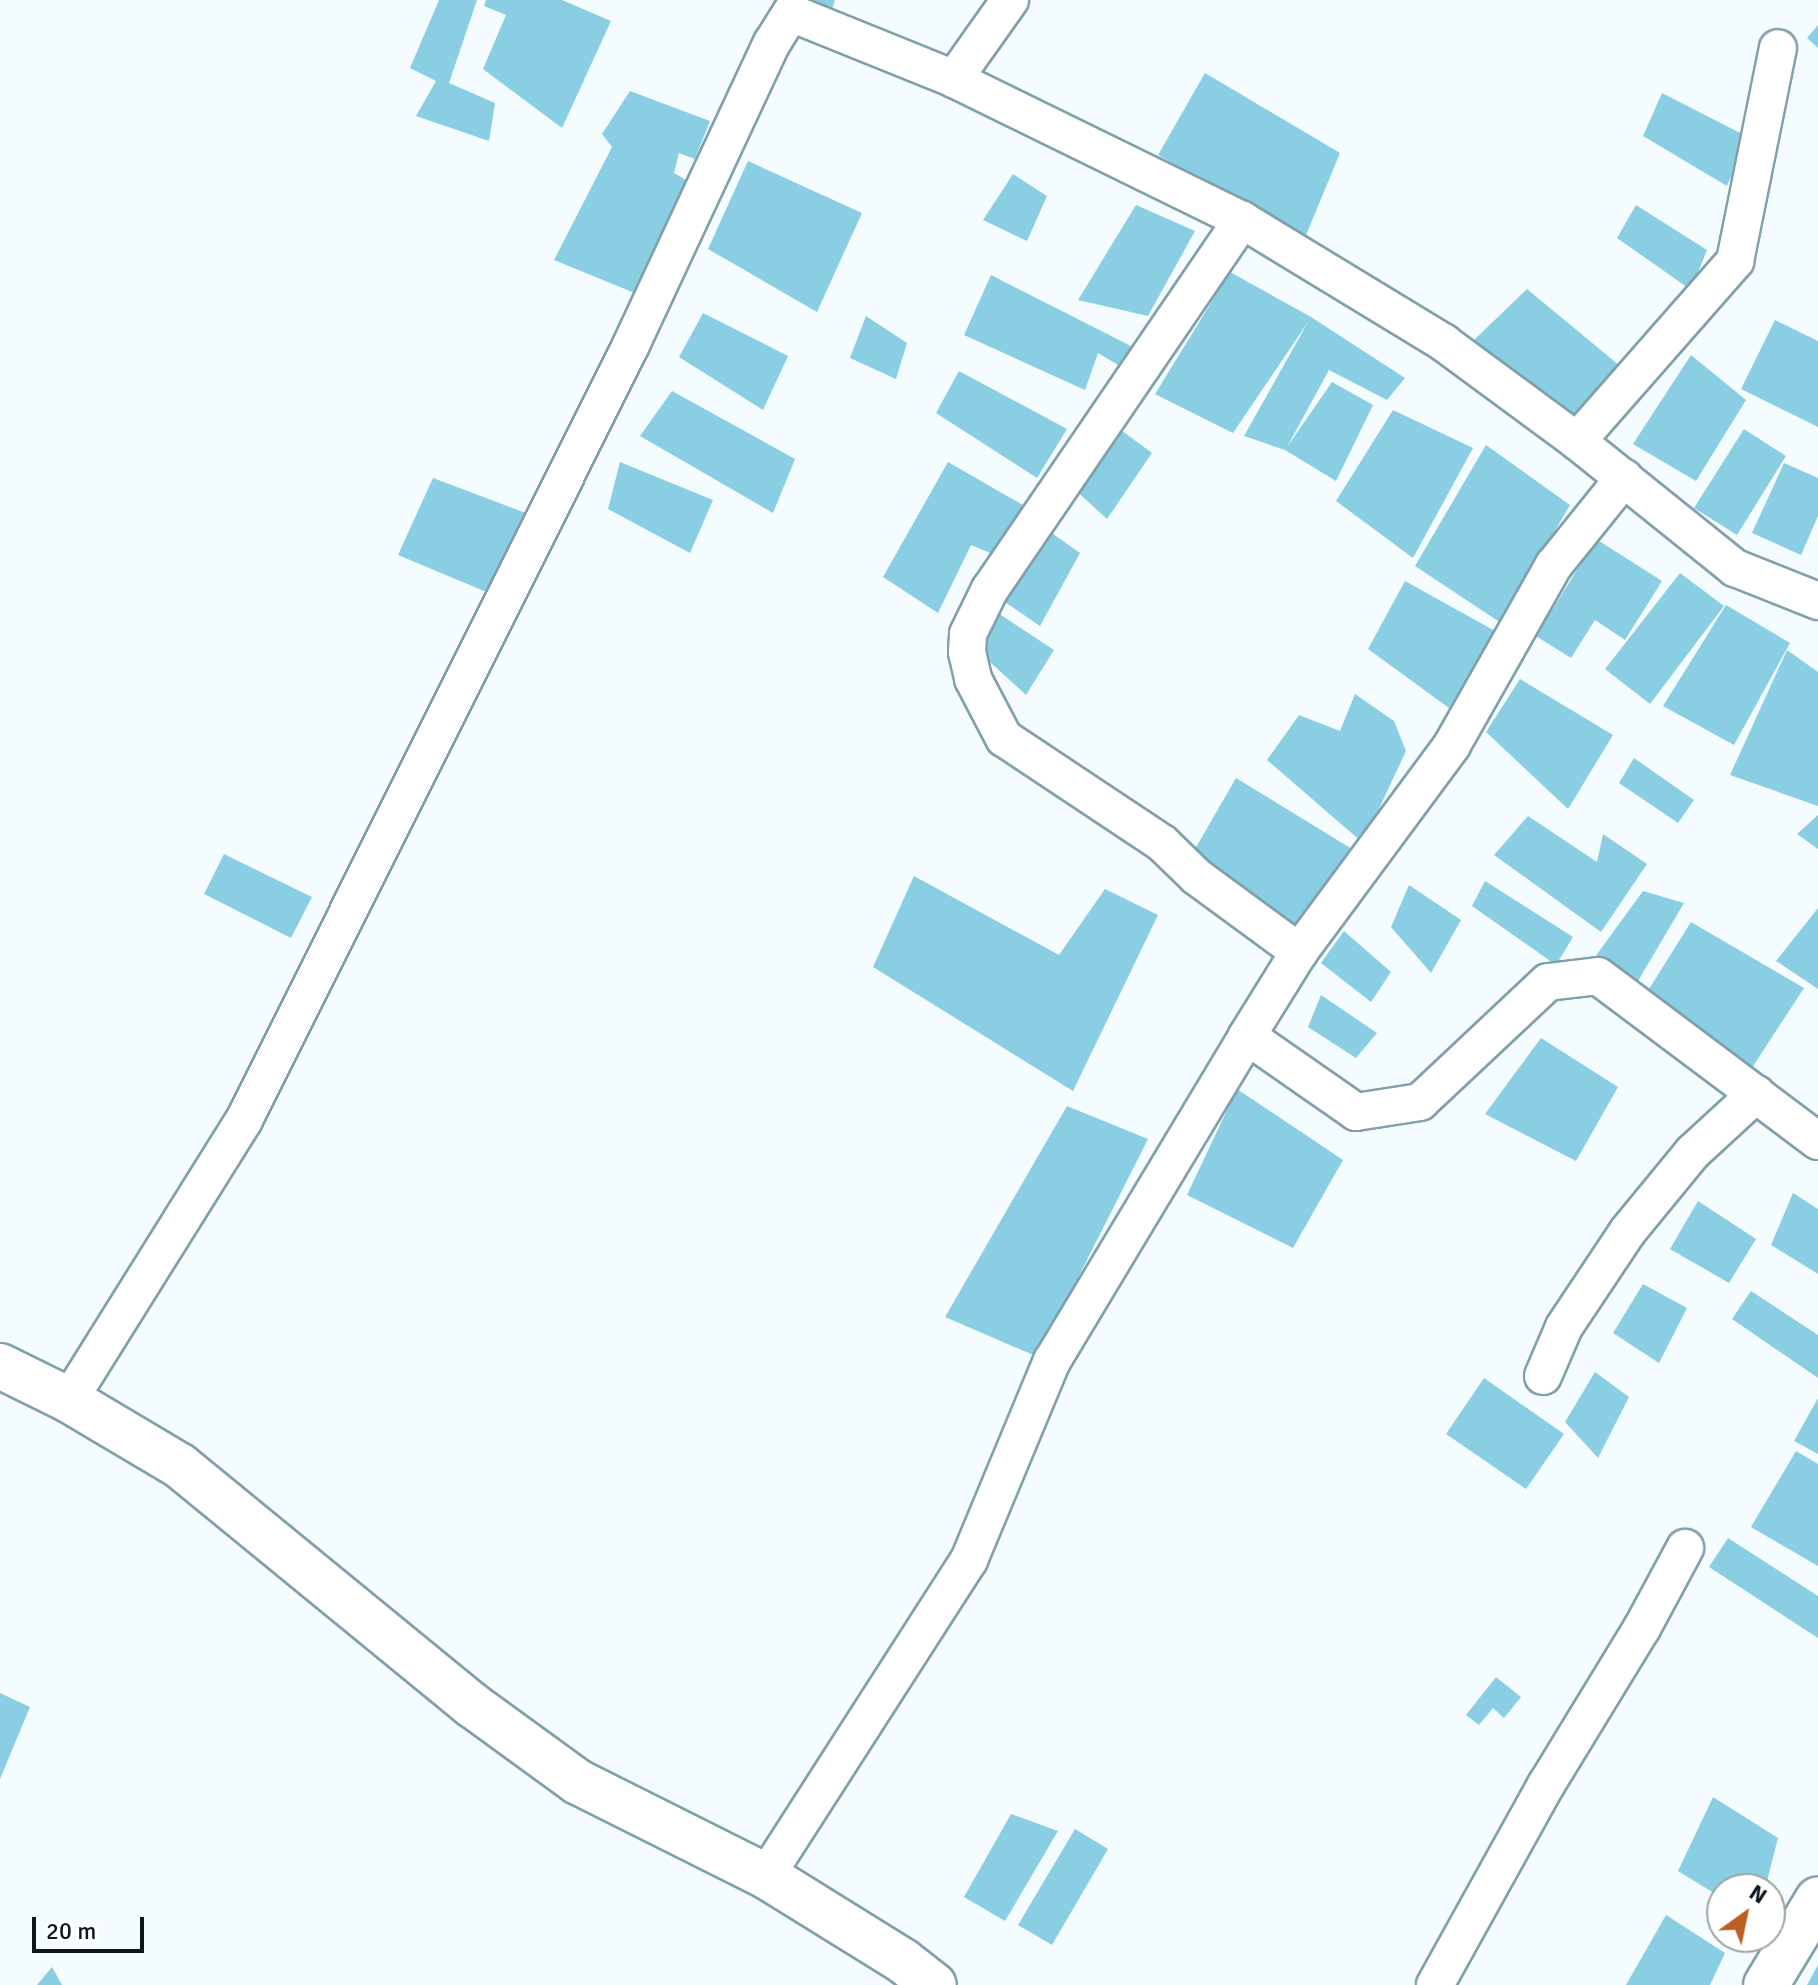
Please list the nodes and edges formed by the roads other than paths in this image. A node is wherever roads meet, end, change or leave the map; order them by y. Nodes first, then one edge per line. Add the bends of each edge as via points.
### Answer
1 (1010, 0) edge
2 (779, 6) edge
3 (1778, 48) dead end
4 (954, 79) junction
5 (1242, 220) junction
6 (1577, 441) junction
7 (1624, 478) junction
8 (1818, 601) edge
9 (1299, 952) junction
10 (1247, 1036) junction
11 (1756, 1094) junction
12 (1818, 1141) edge
13 (0, 1366) edge
14 (1543, 1376) dead end
15 (69, 1400) junction
16 (1685, 1548) dead end
17 (766, 1876) junction
18 (1818, 1899) edge
19 (934, 1985) edge
20 (1435, 1985) edge
21 (1766, 1985) edge

1 - 4 street
2 - 4 street
2 - 15 street via 772,43 630,347 244,1120
3 - 6 street via 1735,261
4 - 5 street
5 - 6 street via 1444,343
5 - 9 street via 990,589 968,634 967,652 973,679 1004,738 1162,843 1197,877
6 - 7 street
7 - 8 street via 1735,568
7 - 9 street via 1554,565 1452,745
9 - 10 street
10 - 11 street via 1356,1112 1420,1102 1548,982 1598,976
10 - 17 street via 1052,1361 969,1560
11 - 12 street
11 - 14 street via 1693,1152 1628,1231 1564,1327
13 - 15 street
15 - 17 street via 180,1466 472,1705 578,1782
16 - 20 street
17 - 19 street
18 - 21 street

